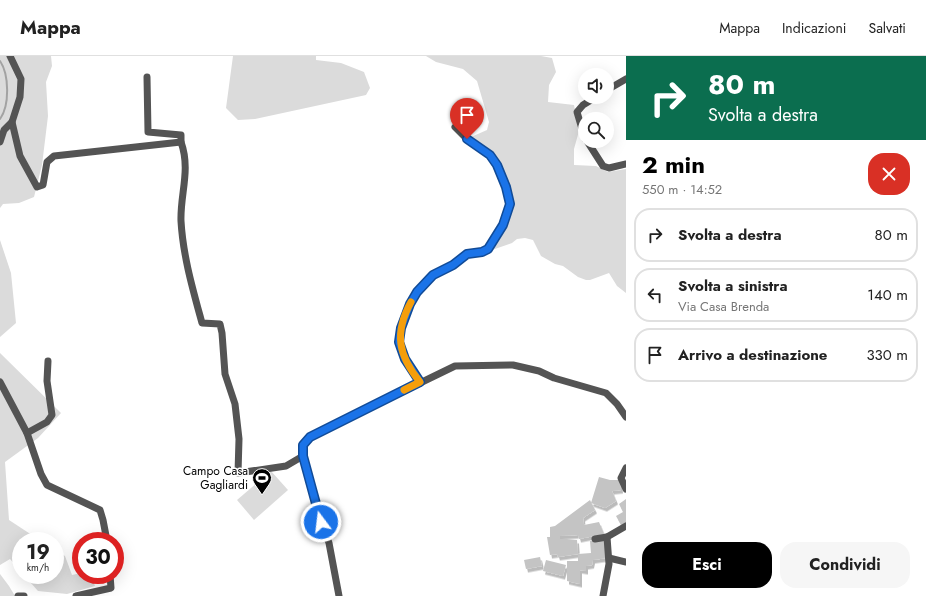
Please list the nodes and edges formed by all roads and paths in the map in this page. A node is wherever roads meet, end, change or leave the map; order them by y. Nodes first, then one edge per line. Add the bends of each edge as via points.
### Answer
1 (10, 56) edge
2 (148, 77) dead end
3 (626, 79) edge
4 (614, 86) edge
5 (586, 104) edge
6 (578, 115) edge
7 (12, 122) junction
8 (455, 128) dead end
9 (0, 142) edge
10 (181, 142) junction
11 (591, 148) edge
12 (626, 164) edge
13 (48, 361) dead end
14 (0, 382) edge
15 (420, 382) junction
16 (626, 417) edge
17 (28, 434) junction
18 (303, 456) junction
19 (626, 468) edge
20 (626, 489) edge
21 (626, 526) edge
22 (105, 532) edge
23 (607, 537) junction
24 (595, 539) dead end
25 (609, 558) junction
26 (626, 562) edge
27 (111, 584) edge
28 (18, 596) edge
29 (24, 596) edge
30 (76, 596) edge
31 (339, 596) edge
32 (603, 596) edge

1 - 7 street via 21,79 20,97
2 - 10 street via 148,132 181,135
3 - 4 street
5 - 6 street via 577,112
7 - 9 street via 4,130
7 - 10 street via 20,156 37,187 43,185 47,162 54,156
8 - 15 street via 490,155 506,187 510,204 503,225 488,249 467,254 453,265 433,275 410,304 399,342 405,359
10 - 18 street via 185,154 185,181 181,221 187,264 202,323 220,324 225,374 235,404 239,439 238,473 286,466
11 - 12 street via 603,166 609,168
13 - 17 street via 47,381 52,415 47,422
14 - 17 street
15 - 16 street via 455,366 513,365 606,393
15 - 18 street via 310,437 303,445
17 - 22 street via 47,485 100,510
18 - 31 street via 329,544
19 - 20 street via 621,478
21 - 23 street
23 - 24 street
23 - 25 street
25 - 26 street
25 - 32 street
27 - 30 street via 111,588
28 - 29 street

